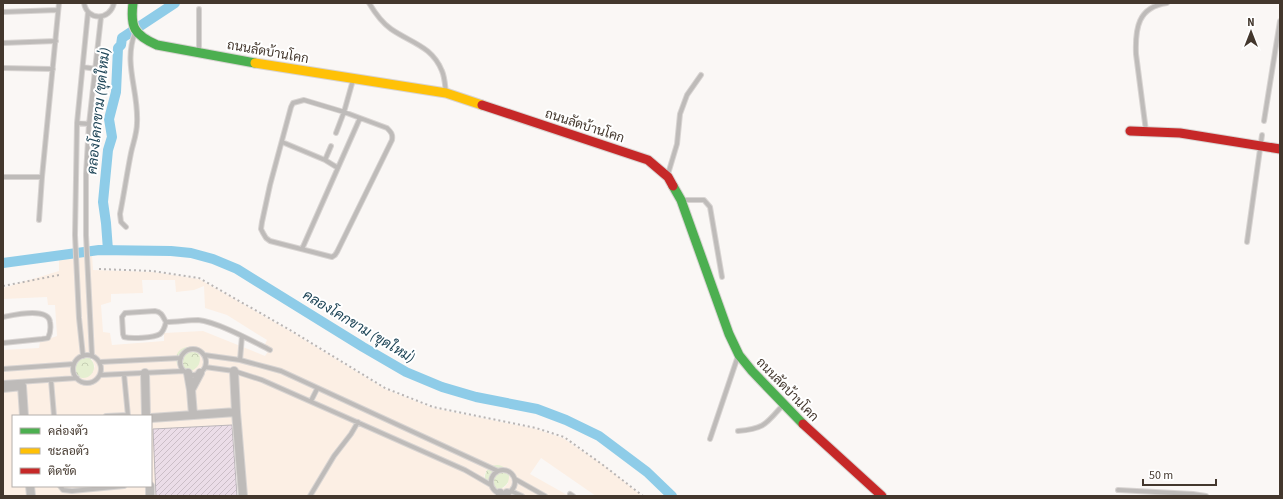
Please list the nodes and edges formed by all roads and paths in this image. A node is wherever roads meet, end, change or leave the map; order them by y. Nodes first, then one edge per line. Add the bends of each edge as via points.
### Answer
1 (59, 3) edge
2 (84, 3) edge
3 (114, 3) edge
4 (134, 3) edge
5 (369, 3) edge
6 (1167, 3) edge
7 (199, 9) dead end
8 (58, 10) junction
9 (3, 12) edge
10 (88, 12) junction
11 (101, 17) junction
12 (1280, 21) edge
13 (135, 33) junction
14 (56, 41) junction
15 (3, 43) edge
16 (199, 53) junction
17 (83, 67) junction
18 (3, 68) edge
19 (53, 69) junction
20 (96, 69) junction
21 (701, 75) dead end
22 (353, 79) junction
23 (446, 93) junction
24 (344, 112) junction
25 (360, 118) junction
26 (1264, 121) dead end
27 (77, 123) junction
28 (89, 124) junction
29 (1130, 131) dead end
30 (1146, 131) junction
31 (336, 133) dead end
32 (1262, 135) dead end
33 (282, 142) junction
34 (331, 146) dead end
35 (1261, 146) junction
36 (1280, 149) edge
37 (325, 160) junction
38 (338, 168) junction
39 (3, 177) edge
40 (42, 177) junction
41 (668, 177) junction
42 (681, 200) junction
43 (40, 220) dead end
44 (126, 227) dead end
45 (1247, 242) dead end
46 (302, 249) junction
47 (99, 269) dead end
48 (59, 275) dead end
49 (722, 277) dead end
50 (3, 286) edge
51 (3, 317) edge
52 (166, 322) junction
53 (242, 336) junction
54 (3, 343) edge
55 (270, 350) dead end
56 (204, 355) junction
57 (739, 355) junction
58 (83, 356) junction
59 (92, 356) junction
60 (181, 358) junction
61 (240, 360) junction
62 (100, 362) junction
63 (74, 364) junction
64 (3, 369) edge
65 (202, 370) junction
66 (234, 371) junction
67 (186, 372) junction
68 (145, 373) junction
69 (124, 374) junction
70 (100, 375) junction
71 (77, 378) junction
72 (51, 380) junction
73 (3, 383) edge
74 (3, 388) edge
75 (317, 389) junction
76 (191, 390) junction
77 (311, 401) junction
78 (783, 404) junction
79 (236, 412) junction
80 (24, 415) edge
81 (54, 415) edge
82 (128, 415) edge
83 (146, 415) edge
84 (193, 415) junction
85 (152, 418) edge
86 (358, 422) junction
87 (738, 431) dead end
88 (710, 439) dead end
89 (498, 470) junction
90 (515, 479) junction
91 (491, 485) junction
92 (61, 487) edge
93 (114, 487) edge
94 (1118, 490) dead end
95 (505, 494) edge
96 (243, 496) edge
97 (310, 496) edge
98 (522, 496) edge
99 (545, 496) edge
100 (643, 496) edge
101 (882, 496) edge
102 (1206, 496) edge

1 - 8 lane
2 - 10 lane
3 - 11 lane via 109,13
4 - 13 street via 131,16
5 - 23 lane via 390,29 426,48 443,72
6 - 30 lane via 1146,10 1138,24 1136,54
7 - 16 lane
8 - 9 lane
8 - 14 lane
10 - 11 lane
10 - 17 lane
11 - 20 lane
12 - 26 lane
13 - 16 street, ถนนลัดบ้านโคก via 157,45
13 - 44 lane via 130,57 138,121 120,214 121,222
14 - 15 lane
14 - 19 lane
16 - 22 street, ถนนลัดบ้านโคก
17 - 20 lane
17 - 27 lane
18 - 19 lane
19 - 40 lane
20 - 28 lane
21 - 41 lane via 687,95 680,114 677,144
22 - 23 street, ถนนลัดบ้านโคก
22 - 24 lane
23 - 41 street, ถนนลัดบ้านโคก via 635,155 648,160
24 - 25 lane
24 - 31 lane
24 - 33 lane via 304,100 293,103
25 - 38 lane
25 - 46 lane via 386,128 391,132 392,140 335,255 327,256
27 - 28 lane
27 - 58 lane via 74,235
28 - 59 lane via 86,235
29 - 30 street
30 - 35 street via 1180,132
32 - 35 lane
33 - 37 lane
33 - 46 lane via 261,229 270,241
34 - 37 lane
35 - 36 street
35 - 45 lane
37 - 38 lane
38 - 46 lane
39 - 40 lane
40 - 43 lane
41 - 42 street, ถนนลัดบ้านโคก
42 - 49 lane via 704,200 710,207
42 - 57 street, ถนนลัดบ้านโคก via 729,334
47 - 100 path via 199,278 385,388 433,407 536,428 564,437
48 - 50 path
51 - 54 lane via 40,312 50,318 51,329 48,338
52 - 52 lane via 163,331 156,336 129,338 123,334 122,317 128,312 159,312
52 - 53 lane via 199,320
53 - 55 lane
53 - 61 lane
56 - 60 lane via 195,349 184,353
56 - 61 lane
56 - 65 lane via 206,363
57 - 78 street, ถนนลัดบ้านโคก
57 - 88 lane
58 - 59 lane
58 - 63 lane
59 - 62 lane
60 - 62 lane
60 - 67 lane via 181,364
61 - 75 lane via 281,371
62 - 70 lane
63 - 64 lane
63 - 71 lane via 73,369
65 - 66 lane
65 - 67 lane via 192,374
65 - 76 street
66 - 77 lane
66 - 79 street
67 - 68 lane
67 - 76 street
68 - 69 lane
68 - 83 street
69 - 70 lane
69 - 82 lane
70 - 71 lane via 87,383
71 - 72 lane
72 - 73 lane
72 - 81 lane
74 - 80 street via 22,386
75 - 77 lane
75 - 89 lane
76 - 84 street
77 - 86 lane
78 - 87 lane via 763,426
78 - 101 street, ถนนลัดบ้านโคก
79 - 84 street
79 - 96 street
84 - 85 street
86 - 91 lane
86 - 97 lane
89 - 90 lane via 510,472
89 - 91 lane via 492,476
90 - 95 lane via 515,483
90 - 99 lane
91 - 95 lane via 496,492
92 - 93 lane via 63,490 72,491
94 - 102 lane
95 - 98 lane

